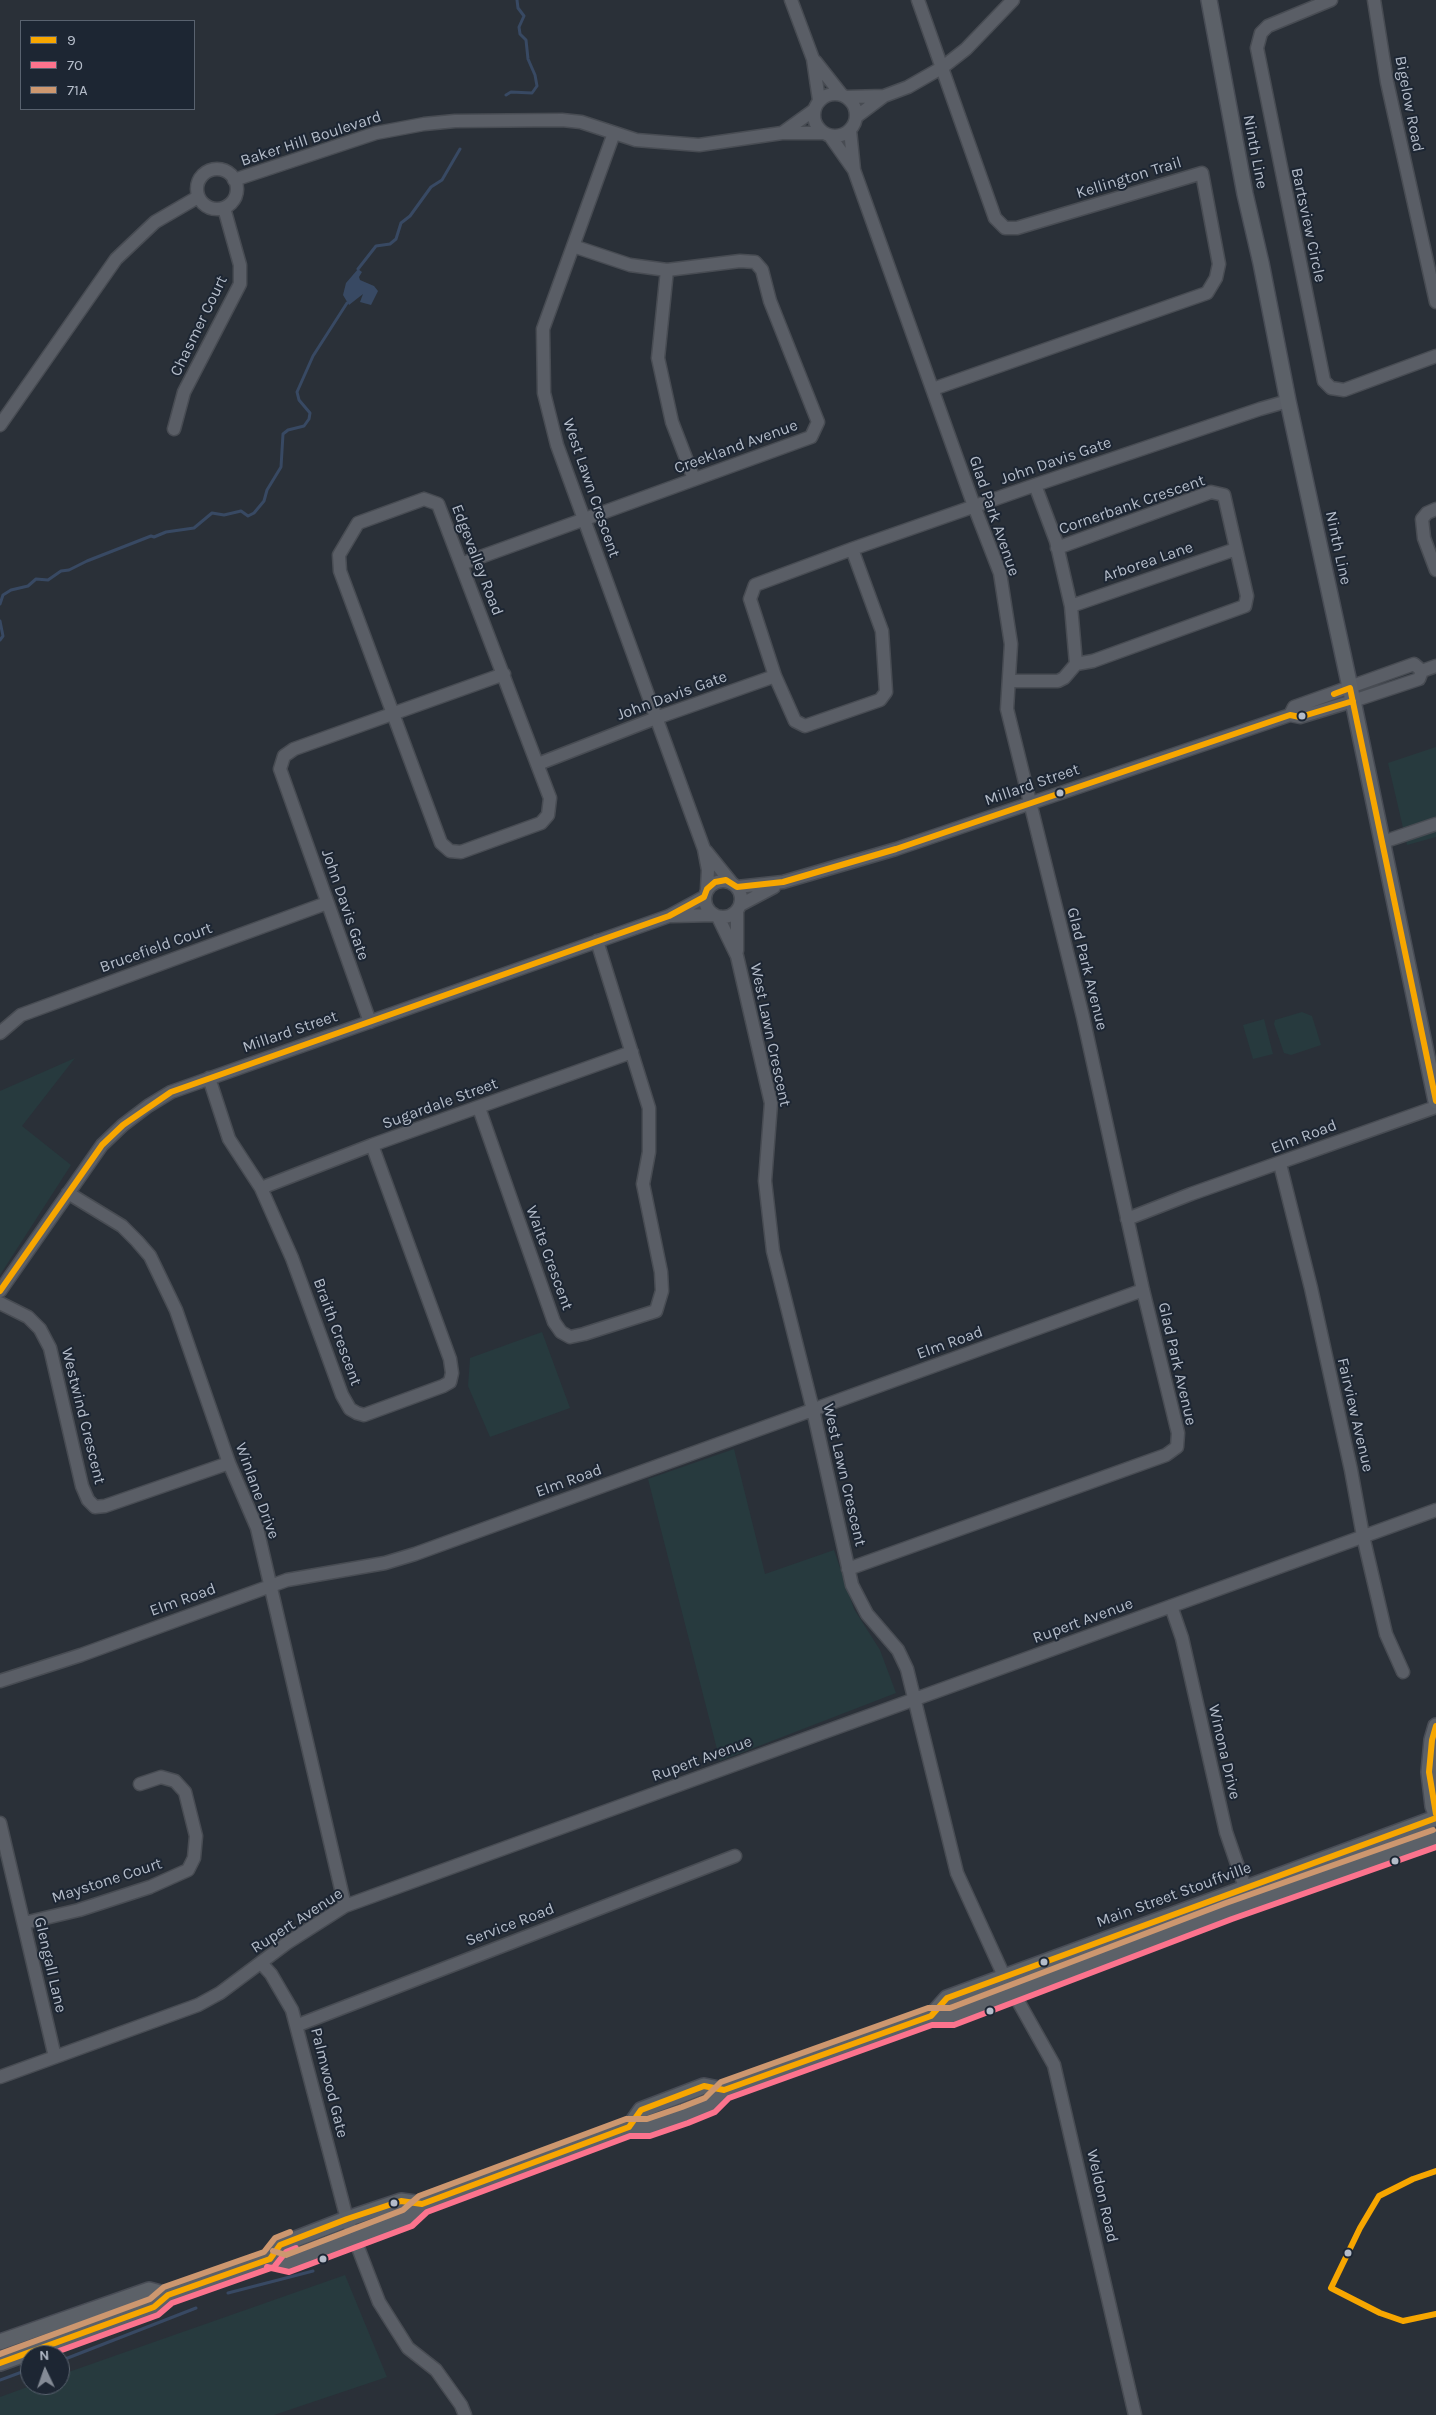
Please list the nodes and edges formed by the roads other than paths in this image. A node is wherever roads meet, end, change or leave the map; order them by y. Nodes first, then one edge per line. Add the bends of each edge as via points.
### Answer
1 (791, 0) edge
2 (918, 0) edge
3 (1013, 0) edge
4 (1331, 0) edge
5 (1374, 0) edge
6 (1209, 1) edge
7 (813, 59) junction
8 (943, 67) junction
9 (844, 96) junction
10 (884, 96) junction
11 (817, 105) junction
12 (856, 117) junction
13 (850, 130) junction
14 (614, 133) junction
15 (782, 133) junction
16 (826, 134) junction
17 (854, 170) junction
18 (234, 180) junction
19 (198, 197) junction
20 (224, 208) junction
21 (573, 246) junction
22 (667, 270) junction
23 (1436, 302) edge
24 (1436, 356) edge
25 (933, 389) junction
26 (1288, 401) junction
27 (0, 425) edge
28 (174, 429) dead end
29 (694, 479) junction
30 (1035, 485) junction
31 (974, 506) junction
32 (1436, 509) edge
33 (583, 520) junction
34 (1057, 548) junction
35 (852, 549) junction
36 (1236, 549) junction
37 (461, 564) junction
38 (1436, 570) edge
39 (1072, 606) junction
40 (1076, 664) junction
41 (1436, 666) edge
42 (504, 674) junction
43 (775, 676) junction
44 (1009, 681) junction
45 (1352, 695) junction
46 (394, 713) junction
47 (656, 718) junction
48 (538, 764) junction
49 (1030, 803) junction
50 (1436, 824) edge
51 (1383, 842) junction
52 (704, 849) junction
53 (783, 882) junction
54 (734, 885) junction
55 (705, 893) junction
56 (327, 903) junction
57 (738, 908) junction
58 (669, 916) junction
59 (716, 916) junction
60 (597, 940) junction
61 (737, 956) junction
62 (370, 1022) junction
63 (0, 1033) edge
64 (632, 1052) junction
65 (209, 1078) junction
66 (1436, 1101) edge
67 (1436, 1107) edge
68 (479, 1108) junction
69 (372, 1146) junction
70 (1280, 1164) junction
71 (261, 1188) junction
72 (68, 1193) junction
73 (1127, 1220) junction
74 (1143, 1290) junction
75 (0, 1291) edge
76 (0, 1303) edge
77 (813, 1410) junction
78 (229, 1463) junction
79 (1436, 1510) edge
80 (1363, 1536) junction
81 (848, 1569) junction
82 (271, 1585) junction
83 (1171, 1606) junction
84 (1403, 1672) dead end
85 (0, 1681) edge
86 (914, 1699) junction
87 (1436, 1726) edge
88 (140, 1784) dead end
89 (1436, 1816) edge
90 (0, 1823) edge
91 (1436, 1838) edge
92 (735, 1856) dead end
93 (1246, 1887) junction
94 (1251, 1903) junction
95 (345, 1906) junction
96 (24, 1923) junction
97 (261, 1963) junction
98 (1004, 1976) junction
99 (1015, 1993) junction
100 (931, 2016) junction
101 (298, 2025) junction
102 (55, 2057) junction
103 (0, 2078) edge
104 (724, 2090) junction
105 (629, 2127) junction
106 (422, 2204) junction
107 (347, 2219) junction
108 (354, 2238) junction
109 (270, 2258) junction
110 (168, 2295) junction
111 (0, 2342) edge
112 (0, 2363) edge
113 (465, 2415) edge
114 (1135, 2415) edge

1 - 7 street
2 - 8 street
3 - 8 street via 966,49
4 - 24 street, Bartsview Circle via 1268,26 1256,48 1324,380 1331,388 1344,390
5 - 23 street, Bigelow Road via 1387,82
6 - 26 main road, Ninth Line
7 - 9 street
7 - 11 street
8 - 10 street via 908,87
8 - 25 street, Kellington Trail via 995,218 1005,228 1017,228 1202,173 1219,264 1216,278 1206,293
9 - 10 street
9 - 11 street via 829,94
9 - 12 street via 853,103
10 - 12 street
11 - 15 street, Baker Hill Boulevard
11 - 16 street via 814,123
12 - 13 street
13 - 16 street via 844,134
13 - 17 street, Glad Park Avenue
14 - 15 street, Baker Hill Boulevard via 636,140 699,145
14 - 18 street, Baker Hill Boulevard via 581,122 562,120 468,120 424,124 352,140
14 - 21 street, West Lawn Crescent
15 - 16 street, Baker Hill Boulevard
16 - 17 street, Glad Park Avenue
17 - 25 street, Glad Park Avenue
18 - 19 street via 223,170 206,172 197,185
18 - 20 street via 237,187 234,198
19 - 20 street via 205,206
19 - 27 street via 155,222 116,259
20 - 28 street, Chasmer Court via 240,261 241,280 184,392
21 - 22 street, Creekland Avenue via 630,265
21 - 33 street, West Lawn Crescent via 543,329 544,394 556,445
22 - 29 street via 658,358 672,422
22 - 29 street, Creekland Avenue via 755,262 762,270 770,301 818,422 811,437
25 - 31 street, Glad Park Avenue
26 - 30 street, John Davis Gate
26 - 45 main road, Ninth Line
29 - 33 street, Creekland Avenue
30 - 31 street, John Davis Gate
30 - 34 street
31 - 35 street, John Davis Gate
31 - 44 street, Glad Park Avenue via 1000,573 1011,644
32 - 38 street via 1422,520 1424,538
33 - 37 street, Creekland Avenue
33 - 47 street, West Lawn Crescent
34 - 36 street, Cornerbank Crescent via 1211,492 1224,495
34 - 39 street
35 - 43 street, John Davis Gate via 755,585 750,599
35 - 43 street via 882,631 886,692 880,700 805,726 795,721
36 - 39 street, Arborea Lane
36 - 40 street, Cornerbank Crescent via 1247,596 1245,606 1093,661
37 - 42 street, Edgevalley Road
37 - 46 street, Edgevalley Road via 438,504 424,499 358,523 340,555 340,571
39 - 40 street
40 - 44 street via 1058,681
41 - 45 street, Millard Street via 1422,671 1419,679
42 - 46 street, John Davis Gate
42 - 48 street
43 - 47 street, John Davis Gate
44 - 49 street, Glad Park Avenue via 1007,709
45 - 49 street, Millard Street via 1300,717 1290,714
45 - 51 main road, Ninth Line
46 - 48 street, Edgevalley Road via 441,843 450,851 461,852 541,823 548,815 550,798
46 - 56 street, John Davis Gate via 294,749 284,756 280,769
47 - 48 street, John Davis Gate
47 - 52 street, West Lawn Crescent
49 - 53 street, Millard Street via 896,849
49 - 73 street, Glad Park Avenue via 1088,1041
50 - 51 street
51 - 66 main road, Ninth Line
52 - 54 street, West Lawn Crescent
52 - 55 street, West Lawn Crescent via 708,870
53 - 54 street, Millard Street
53 - 57 street, Millard Street
54 - 55 street via 720,880
54 - 57 street via 741,899
55 - 58 street, Millard Street
55 - 59 street via 706,908
56 - 62 street, John Davis Gate
56 - 63 street, Brucefield Court via 21,1015
57 - 59 street via 728,916
57 - 61 street, West Lawn Crescent
58 - 59 street, Millard Street
58 - 60 street, Millard Street
59 - 61 street, West Lawn Crescent
60 - 62 street, Millard Street
60 - 64 street, Waite Crescent
61 - 77 street, West Lawn Crescent via 771,1103 765,1182 773,1251
62 - 65 street, Millard Street
64 - 68 street, Sugardale Street
64 - 68 street, Waite Crescent via 649,1108 648,1152 642,1184 662,1281 656,1311 645,1316 570,1337 561,1332 554,1322
65 - 71 street, Braith Crescent via 229,1139
65 - 72 street, Millard Street via 171,1092 123,1125 102,1145
67 - 70 street, Elm Road
68 - 69 street, Sugardale Street
69 - 71 street, Sugardale Street
69 - 71 street, Braith Crescent via 450,1359 450,1382 444,1386 364,1415 350,1408 342,1395 292,1258
70 - 73 street, Elm Road
70 - 80 street, Fairview Avenue via 1311,1288
72 - 75 street, Millard Street
72 - 78 street, Winlane Drive via 122,1226 150,1256 176,1310
73 - 74 street, Glad Park Avenue
74 - 77 street, Elm Road
74 - 81 street, Glad Park Avenue via 1176,1420 1177,1447 1154,1460
76 - 78 street, Westwind Crescent via 28,1317 40,1329 50,1348 82,1486 94,1507
77 - 81 street, West Lawn Crescent
77 - 82 street, Elm Road via 415,1554
78 - 82 street, Winlane Drive via 257,1528
79 - 80 street, Rupert Avenue
80 - 83 street, Rupert Avenue
80 - 84 street, Fairview Avenue via 1386,1634
81 - 86 street, West Lawn Crescent via 852,1585 867,1614 898,1650 907,1668
82 - 85 street, Elm Road via 81,1655
82 - 95 street, Winlane Drive
83 - 86 street, Rupert Avenue
83 - 93 street, Winona Drive via 1182,1638 1226,1832
86 - 95 street, Rupert Avenue
86 - 98 street, West Lawn Crescent via 957,1873
87 - 89 main road via 1430,1772
88 - 96 street, Maystone Court via 161,1777 176,1781 185,1792 196,1836 194,1858 188,1870 150,1887 79,1910
89 - 93 main road, Main Street Stouffville
90 - 96 street, Glengall Lane
91 - 94 main road, Main Street Stouffville
92 - 101 street, Service Road
93 - 94 street, Winona Drive
93 - 98 main road, Main Street Stouffville
94 - 99 main road, Main Street Stouffville
95 - 97 street, Rupert Avenue
96 - 102 street, Glengall Lane
97 - 101 street, Palmwood Gate via 292,2010
97 - 102 street, Rupert Avenue via 198,2005
98 - 99 street, Weldon Road
98 - 100 main road, Main Street Stouffville via 947,1998
99 - 100 main road, Main Street Stouffville via 951,2017
99 - 114 street, Weldon Road via 1054,2065
100 - 104 main road, Main Street Stouffville
101 - 107 street, Palmwood Gate
102 - 103 street, Rupert Avenue
104 - 105 main road, Main Street Stouffville via 710,2105 685,2115 648,2128
104 - 105 main road, Main Street Stouffville via 704,2086 641,2110
105 - 106 main road, Main Street Stouffville
106 - 107 main road, Main Street Stouffville via 402,2201
106 - 108 main road, Main Street Stouffville via 408,2218
107 - 108 street, Palmwood Gate
107 - 109 main road, Main Street Stouffville via 280,2245
108 - 109 main road, Main Street Stouffville via 286,2264
108 - 113 street, Palmwood Gate via 379,2302 408,2348 436,2370
109 - 110 main road, Main Street Stouffville
110 - 111 main road, Main Street Stouffville via 149,2290
110 - 112 main road, Main Street Stouffville via 154,2306

